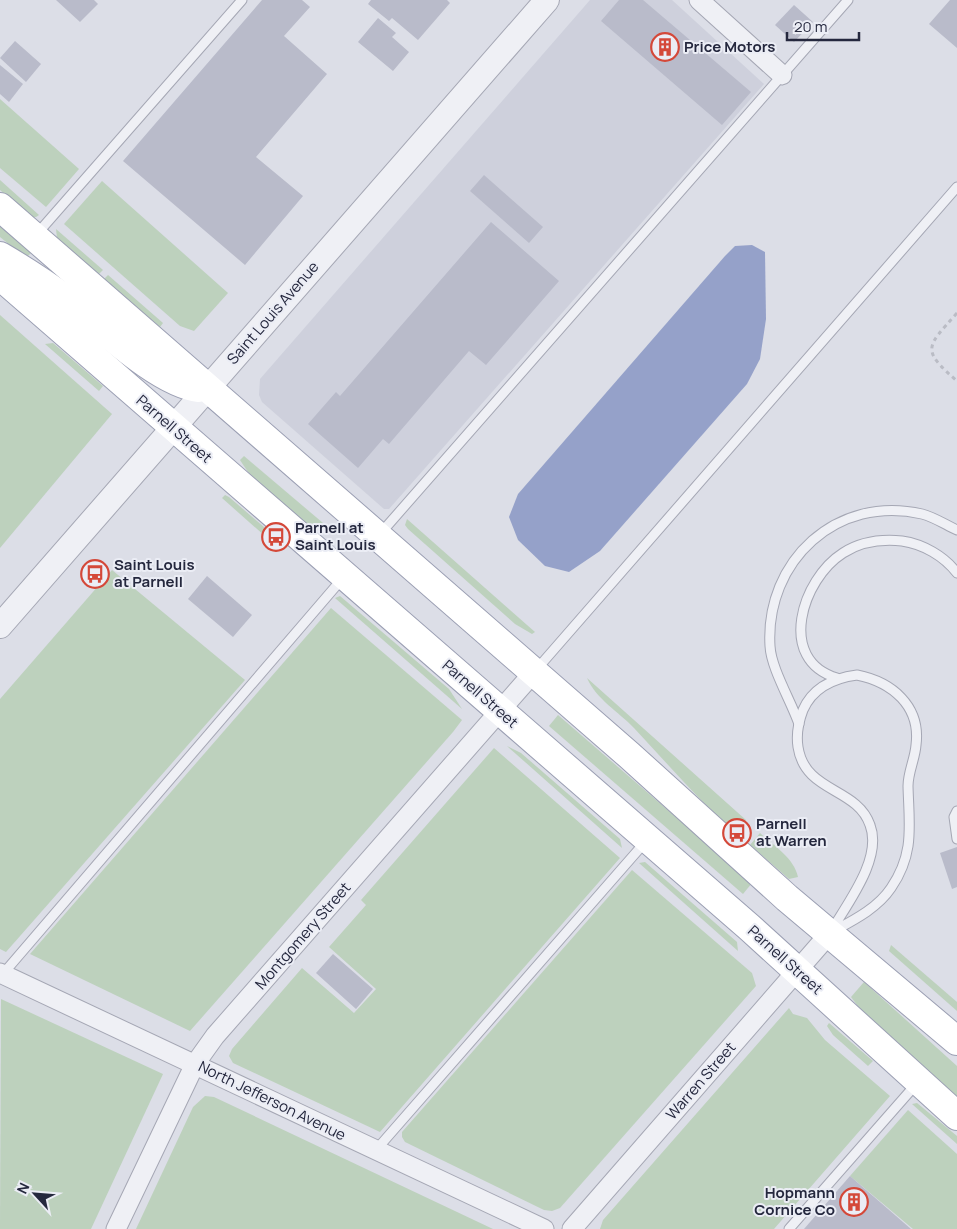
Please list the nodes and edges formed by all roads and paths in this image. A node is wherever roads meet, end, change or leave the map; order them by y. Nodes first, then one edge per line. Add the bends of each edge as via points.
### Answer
1 (242, 0) edge
2 (546, 0) edge
3 (699, 0) edge
4 (848, 0) edge
5 (782, 75) junction
6 (957, 187) edge
7 (0, 207) edge
8 (34, 237) junction
9 (0, 256) edge
10 (0, 276) edge
11 (957, 313) edge
12 (957, 381) edge
13 (208, 388) junction
14 (173, 428) junction
15 (957, 530) edge
16 (378, 536) junction
17 (957, 573) edge
18 (345, 576) junction
19 (0, 626) edge
20 (534, 672) junction
21 (837, 678) junction
22 (500, 711) junction
23 (799, 724) junction
24 (957, 811) edge
25 (648, 839) junction
26 (957, 839) edge
27 (830, 933) junction
28 (797, 971) junction
29 (1, 976) edge
30 (957, 1041) edge
31 (195, 1064) junction
32 (918, 1081) junction
33 (957, 1116) edge
34 (375, 1150) junction
35 (116, 1229) edge
36 (544, 1229) edge
37 (572, 1229) edge
38 (789, 1229) edge

1 - 8 lane
2 - 13 street, Saint Louis Avenue
3 - 5 street
4 - 5 lane
5 - 16 lane
6 - 20 lane
7 - 8 main road
8 - 13 main road
9 - 13 main road via 62,297 157,372 184,386
10 - 14 main road, Parnell Street
11 - 12 path via 935,338 931,350 934,360
13 - 14 street, Saint Louis Avenue
13 - 16 main road
14 - 18 main road, Parnell Street
14 - 19 street, Saint Louis Avenue
15 - 23 lane via 924,514 895,511 862,513 830,526 805,546 777,590 769,620 770,649 777,674
16 - 20 main road
17 - 21 lane via 928,548 886,539 843,553 825,568 803,609 802,635 804,650 812,664
18 - 22 main road, Parnell Street
18 - 29 lane
20 - 22 street, Montgomery Street
20 - 27 main road
21 - 23 lane via 807,701
21 - 27 lane via 857,675 876,679 894,690 910,708 918,730 908,783 910,845 901,871 890,890 868,911
22 - 25 main road, Parnell Street
22 - 31 street, Montgomery Street via 214,1036
23 - 27 lane via 797,735 804,767 815,780 851,802 871,826 868,865
24 - 26 lane via 954,817
25 - 28 main road, Parnell Street
25 - 34 lane
27 - 28 street, Warren Street
27 - 30 main road
28 - 32 main road, Parnell Street
28 - 37 street, Warren Street
29 - 31 street, North Jefferson Avenue
31 - 34 street, North Jefferson Avenue
31 - 35 street, Montgomery Street
32 - 33 main road, Parnell Street
32 - 38 lane
34 - 36 street, North Jefferson Avenue

